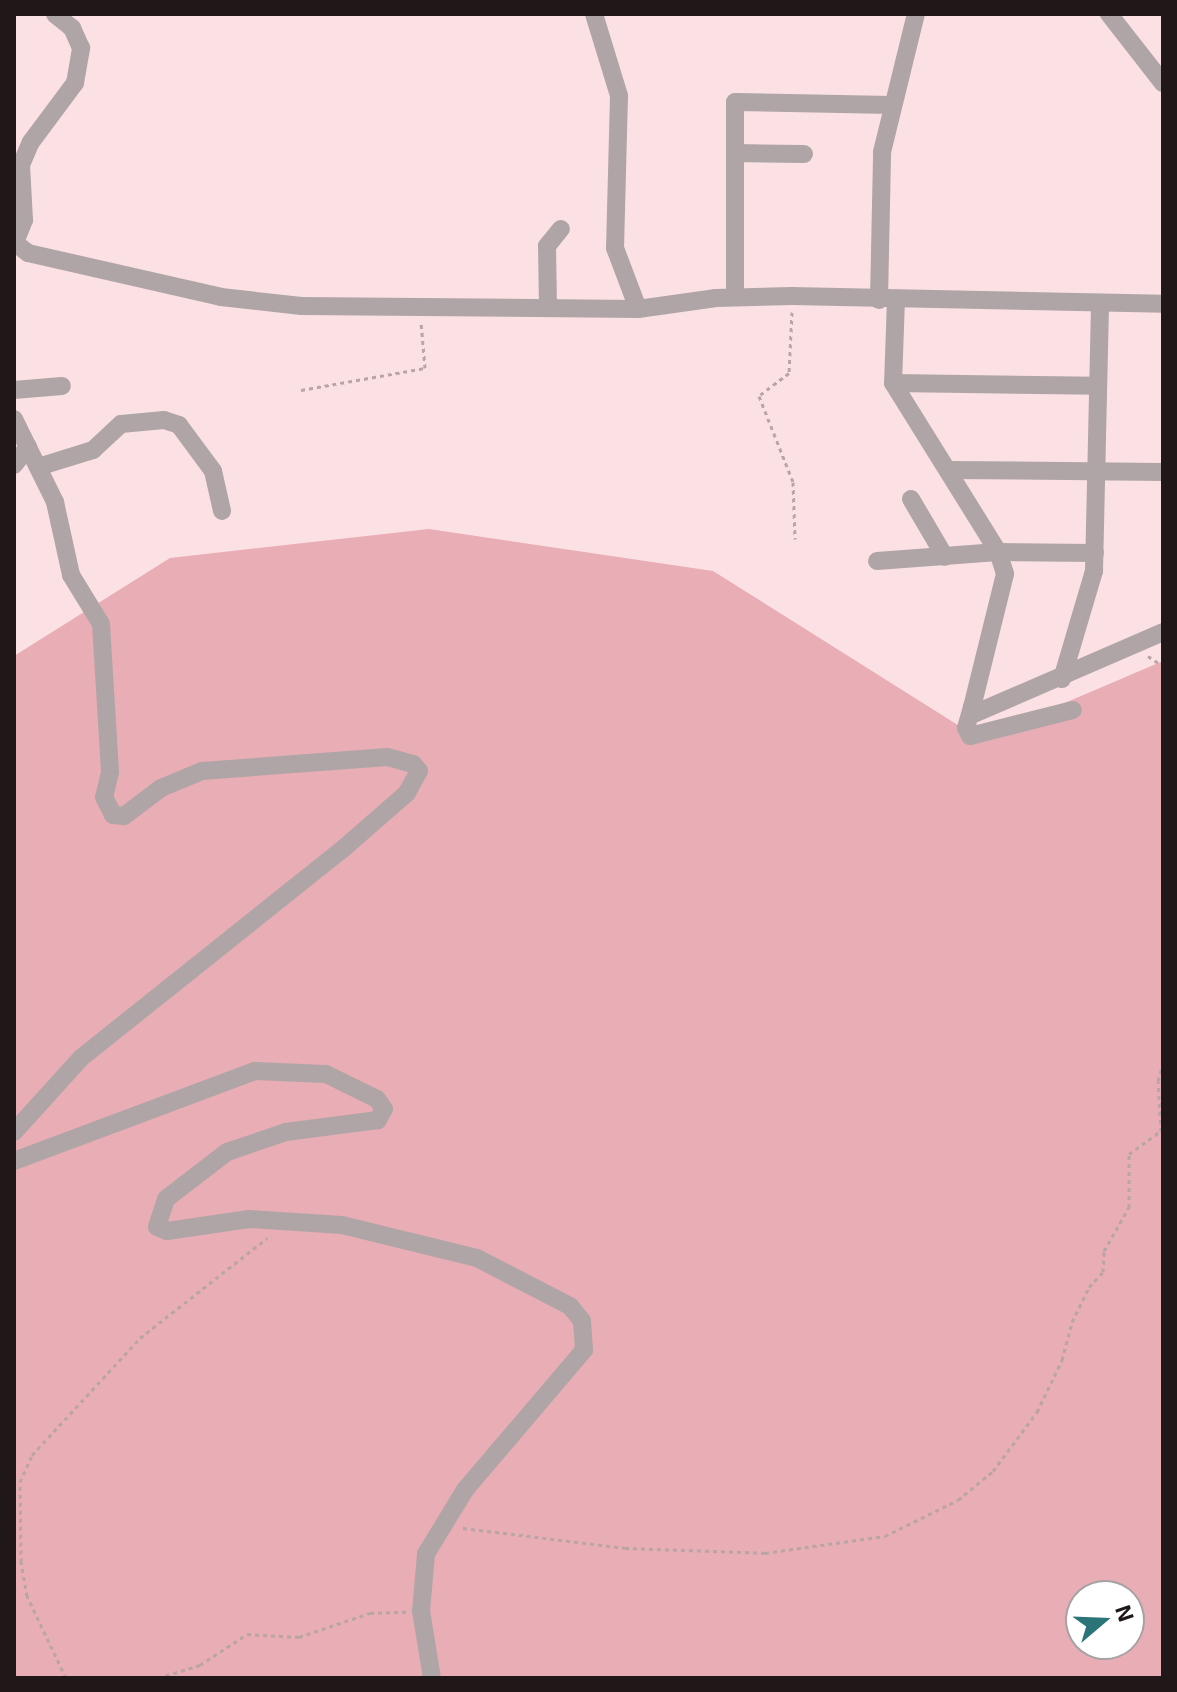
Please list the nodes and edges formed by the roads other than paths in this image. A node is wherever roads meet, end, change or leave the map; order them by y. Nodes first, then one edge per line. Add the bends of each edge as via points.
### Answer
1 (55, 14) edge
2 (594, 14) edge
3 (916, 14) edge
4 (1109, 14) edge
5 (78, 21) edge
6 (1163, 83) edge
7 (892, 105) junction
8 (735, 153) junction
9 (804, 154) dead end
10 (561, 229) dead end
11 (15, 243) edge
12 (735, 297) junction
13 (888, 300) junction
14 (1163, 304) edge
15 (1100, 307) junction
16 (548, 308) junction
17 (638, 309) junction
18 (893, 383) junction
19 (62, 386) dead end
20 (1096, 386) junction
21 (14, 390) edge
22 (14, 419) edge
23 (28, 447) junction
24 (14, 465) edge
25 (38, 467) junction
26 (1096, 469) junction
27 (948, 470) junction
28 (1163, 472) edge
29 (911, 499) dead end
30 (222, 511) dead end
31 (998, 552) junction
32 (1095, 553) junction
33 (945, 557) junction
34 (877, 561) dead end
35 (1163, 632) edge
36 (1062, 679) junction
37 (972, 707) junction
38 (1073, 710) dead end
39 (14, 1132) edge
40 (14, 1161) edge
41 (432, 1678) edge

1 - 5 street
2 - 17 street via 619,96 615,248
3 - 7 street
4 - 6 street
5 - 11 street via 81,48 75,83 31,142 21,165 24,220
7 - 8 street via 735,102
7 - 13 street via 882,152
8 - 9 street
8 - 12 street
10 - 16 street via 547,246
11 - 16 street via 28,253 221,297 301,306
12 - 13 street
12 - 17 street
13 - 15 street
13 - 18 street
14 - 15 street
15 - 20 street
16 - 17 street
18 - 20 street
18 - 27 street
19 - 21 street
20 - 26 street
22 - 23 street
23 - 24 street
23 - 25 street
25 - 30 street via 93,450 121,424 164,420 179,425 213,471
25 - 39 street via 55,502 71,575 101,624 110,772 104,797 113,815 124,816 161,788 202,771 387,757 413,764 419,771 407,793 344,848 81,1058
26 - 27 street
26 - 28 street
26 - 32 street
27 - 31 street
29 - 33 street
31 - 32 street
31 - 33 street
31 - 37 street via 1005,574 1001,600
32 - 36 street
33 - 34 street
35 - 36 street
36 - 37 street via 986,711 976,713
37 - 38 street via 966,728 970,736
40 - 41 street via 255,1071 326,1074 377,1099 384,1109 378,1120 286,1132 227,1152 166,1199 157,1227 167,1231 293,1219 356,1227 477,1258 570,1306 582,1321 584,1350 439,1525 426,1554 421,1611

